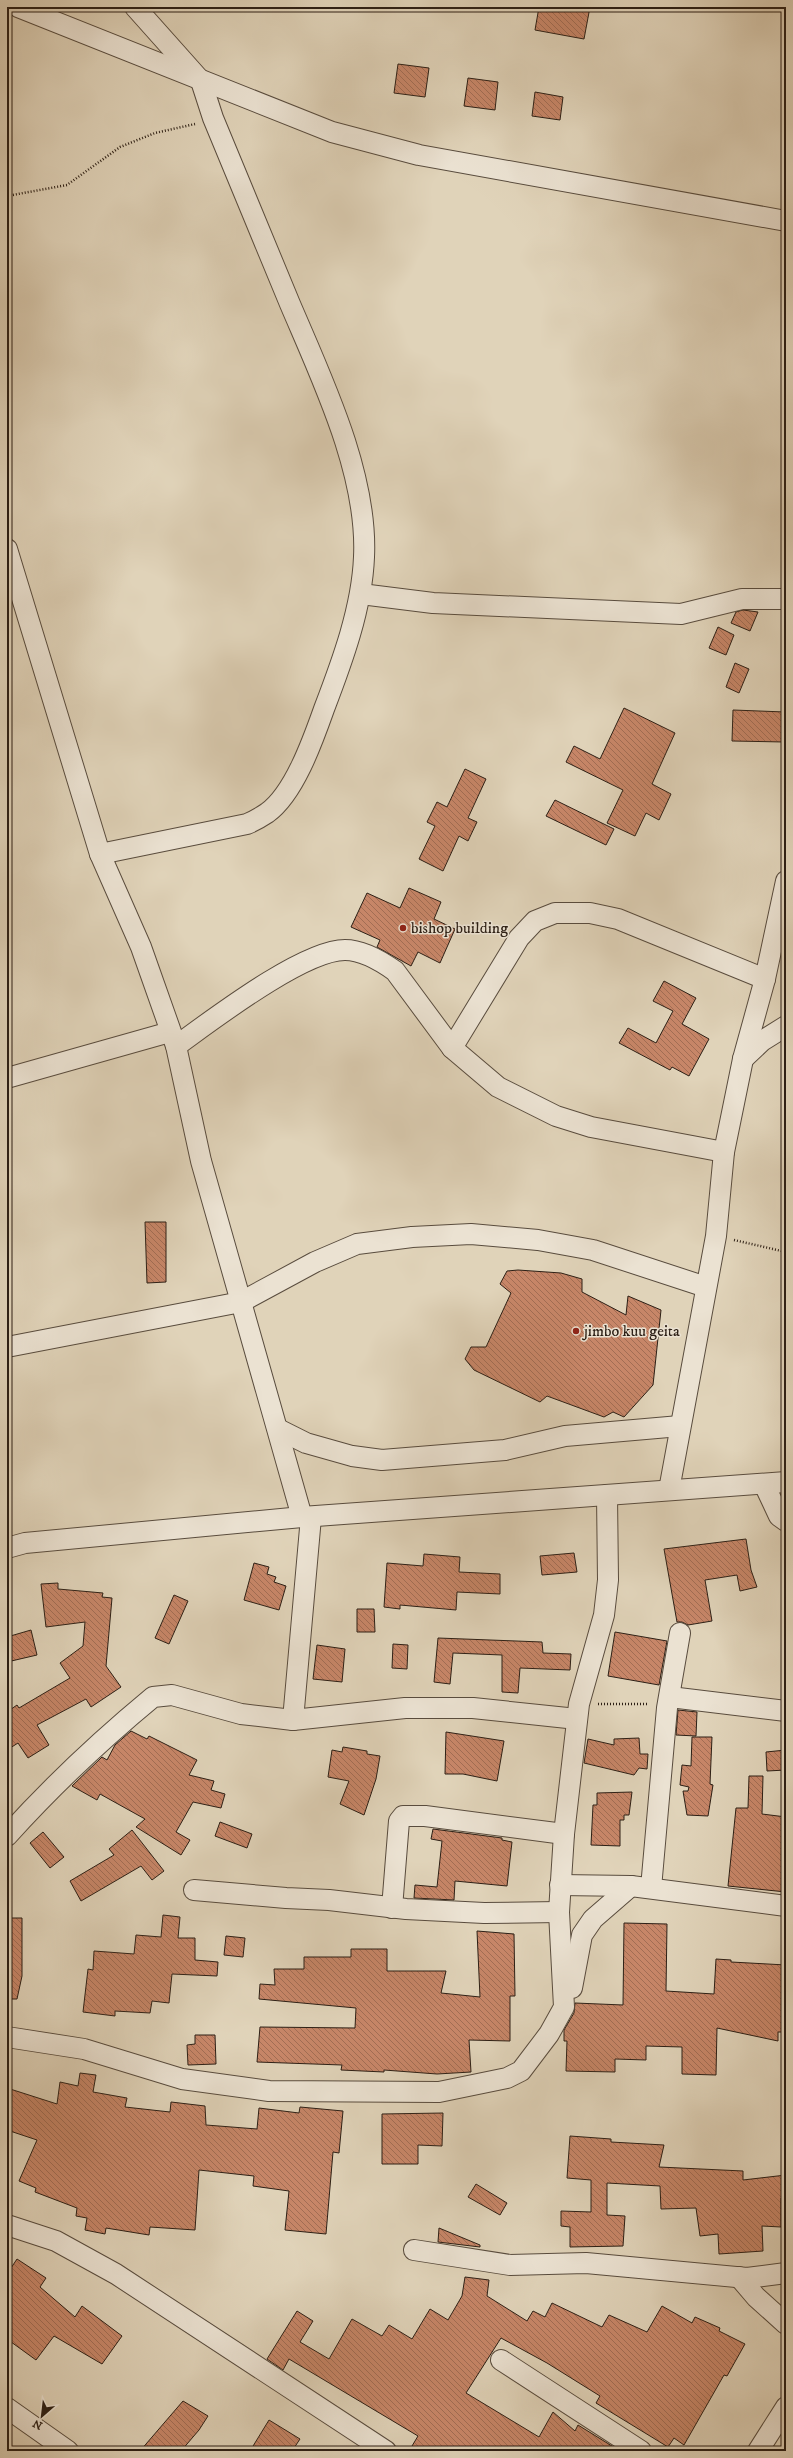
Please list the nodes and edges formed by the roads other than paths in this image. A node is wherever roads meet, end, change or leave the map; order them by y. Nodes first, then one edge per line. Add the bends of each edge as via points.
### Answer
1 (18, 7) edge
2 (135, 7) edge
3 (201, 81) junction
4 (786, 221) edge
5 (7, 549) edge
6 (361, 594) junction
7 (786, 599) edge
8 (100, 854) junction
9 (786, 881) edge
10 (765, 979) junction
11 (786, 1026) edge
12 (173, 1039) junction
13 (452, 1048) junction
14 (742, 1059) junction
15 (7, 1078) edge
16 (724, 1152) junction
17 (706, 1287) junction
18 (241, 1302) junction
19 (7, 1347) edge
20 (680, 1426) junction
21 (278, 1429) junction
22 (786, 1482) edge
23 (764, 1484) junction
24 (669, 1490) junction
25 (607, 1495) junction
26 (306, 1517) junction
27 (786, 1521) edge
28 (7, 1548) edge
29 (680, 1633) dead end
30 (669, 1700) junction
31 (786, 1711) edge
32 (578, 1712) junction
33 (293, 1720) junction
34 (564, 1834) junction
35 (7, 1836) edge
36 (560, 1885) junction
37 (631, 1886) junction
38 (651, 1888) junction
39 (194, 1890) dead end
40 (786, 1906) edge
41 (392, 1908) junction
42 (558, 1912) junction
43 (564, 2007) junction
44 (7, 2037) edge
45 (7, 2225) edge
46 (414, 2250) dead end
47 (786, 2273) edge
48 (739, 2278) junction
49 (786, 2324) edge
50 (501, 2360) dead end
51 (786, 2406) edge
52 (7, 2408) edge
53 (68, 2451) edge
54 (386, 2451) edge
55 (640, 2451) edge
56 (758, 2451) edge

1 - 3 street
2 - 3 street
3 - 4 street via 332,132 418,155
3 - 6 street via 213,118 317,367 350,459 361,510 364,556
5 - 8 street
6 - 7 street via 492,607 681,614 742,599
6 - 8 street via 336,678 320,719 283,798 268,813 247,824
8 - 12 street via 141,947
9 - 10 street
10 - 13 street via 618,919 590,913 555,913 534,921 519,938
10 - 14 street
11 - 14 street via 762,1041
12 - 13 street via 319,956 346,950 368,955 395,971
12 - 15 street
12 - 18 street via 201,1160
13 - 16 street via 498,1087 556,1116 591,1127
14 - 16 street
16 - 17 street via 716,1236
17 - 18 street via 593,1250 538,1240 471,1234 412,1237 357,1244 314,1262
17 - 20 street
18 - 19 street
18 - 21 street
20 - 21 street via 566,1436 506,1450 382,1460 352,1456 306,1443
20 - 24 street
21 - 26 street
22 - 23 street
23 - 24 street
23 - 27 street via 780,1516
24 - 25 street
25 - 26 street
25 - 32 street via 608,1580 604,1615
26 - 28 street via 25,1544
26 - 33 street
29 - 30 street
30 - 31 street
30 - 38 street
32 - 33 street via 405,1708
32 - 34 street
33 - 35 street via 241,1714 172,1695 153,1697 40,1799
34 - 36 street
34 - 41 street via 425,1816 403,1816 399,1821
36 - 37 street
36 - 42 street
37 - 38 street
37 - 43 street via 593,1920 582,1935 574,1980
38 - 40 street
39 - 41 street via 330,1900
41 - 42 street via 484,1913
42 - 43 street
43 - 44 street via 549,2034 520,2071 507,2078 439,2092 269,2091 182,2079 84,2049
45 - 54 street via 56,2241 116,2274
46 - 48 street via 510,2265 586,2263
47 - 48 street
48 - 49 street
50 - 55 street
51 - 56 street
52 - 53 street

